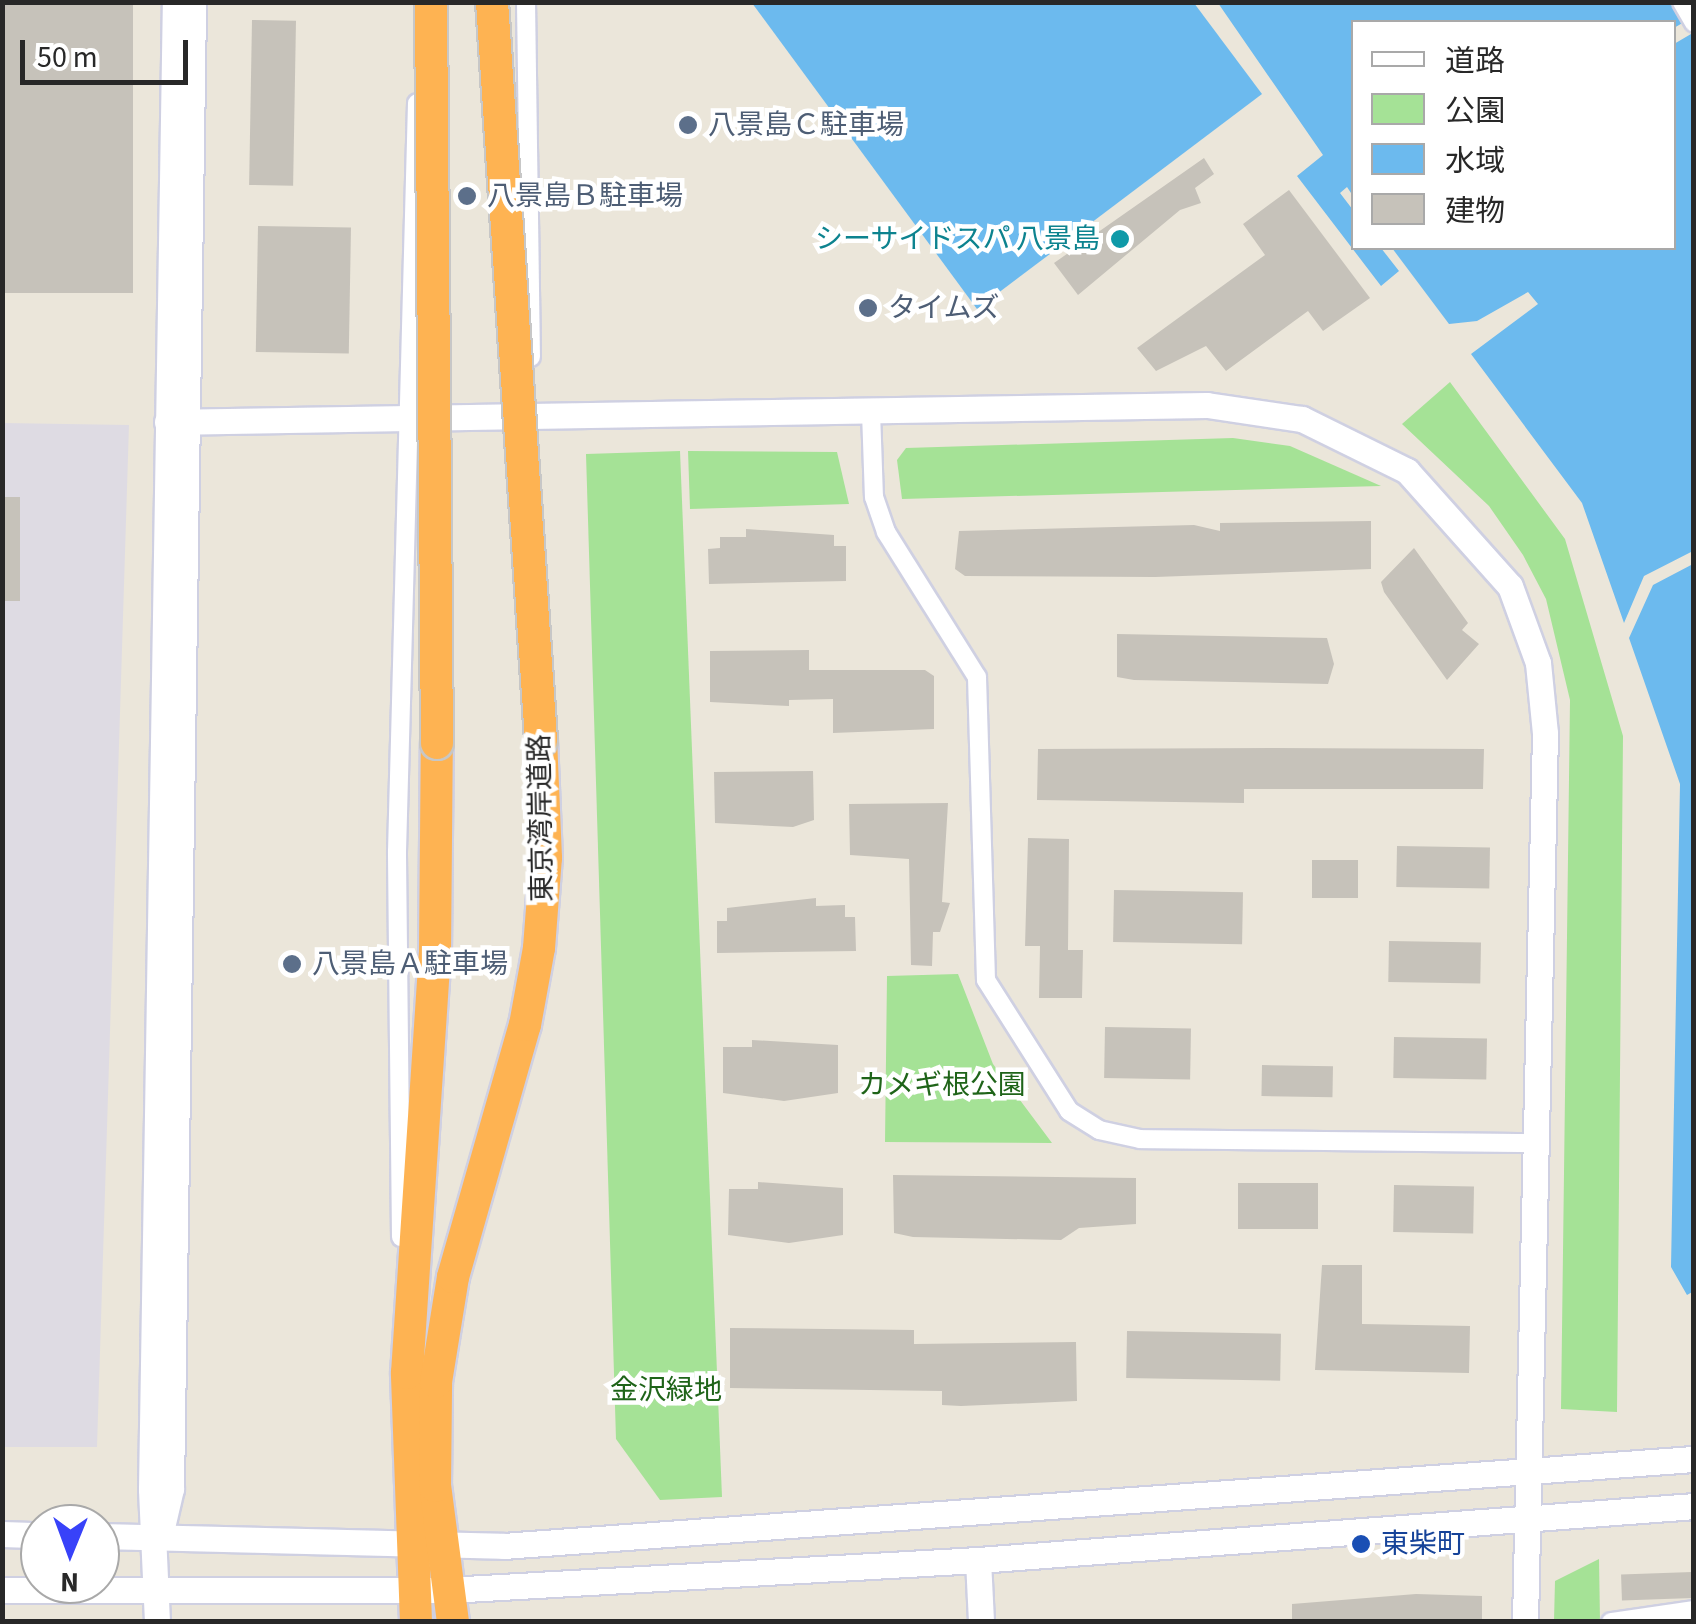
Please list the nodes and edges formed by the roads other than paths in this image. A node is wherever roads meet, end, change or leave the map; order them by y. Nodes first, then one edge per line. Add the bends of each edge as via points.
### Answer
1 (175, 2) edge
2 (193, 2) edge
3 (419, 2) edge
4 (432, 2) edge
5 (492, 2) edge
6 (526, 2) edge
7 (1682, 2) edge
8 (1694, 23) edge
9 (871, 412) junction
10 (532, 418) junction
11 (406, 421) junction
12 (176, 422) junction
13 (1534, 1143) junction
14 (406, 1373) junction
15 (1694, 1459) edge
16 (1526, 1471) junction
17 (1694, 1506) edge
18 (1526, 1520) junction
19 (120, 1537) edge
20 (159, 1538) junction
21 (427, 1544) junction
22 (978, 1560) junction
23 (2, 1590) edge
24 (158, 1593) junction
25 (415, 1606) edge
26 (451, 1606) edge
27 (1694, 1610) edge
28 (157, 1622) edge
29 (981, 1622) edge
30 (1525, 1622) edge
31 (1611, 1622) edge

1 - 12 street
2 - 12 street
3 - 11 street
4 - 14 highway, 東京湾岸道路, bridge via 435,953
5 - 21 highway, 東京湾岸道路, bridge via 546,858 539,948 440,1350
6 - 10 street
7 - 8 street
9 - 10 street
9 - 13 street via 874,497 886,532 977,677 986,980 1069,1111 1099,1130 1140,1140
9 - 13 street via 1206,405 1267,412 1376,450 1454,515 1510,586 1538,664 1545,733
10 - 11 street
11 - 12 street
11 - 14 street via 397,852
12 - 20 street via 171,1489
13 - 16 street
14 - 21 highway, 東京湾岸道路
15 - 16 street
16 - 18 street
16 - 21 street
17 - 18 street
18 - 22 street
18 - 30 street
19 - 20 street
20 - 21 street
20 - 24 street
21 - 25 highway, 東京湾岸道路
21 - 26 highway, 東京湾岸道路
22 - 26 street
22 - 29 street
23 - 24 street
24 - 25 street
24 - 28 street
25 - 26 street
27 - 31 street

